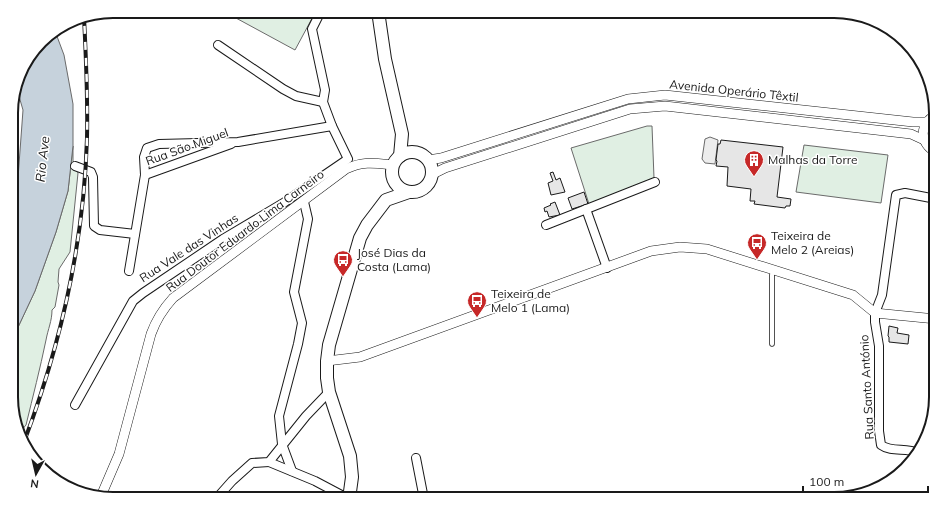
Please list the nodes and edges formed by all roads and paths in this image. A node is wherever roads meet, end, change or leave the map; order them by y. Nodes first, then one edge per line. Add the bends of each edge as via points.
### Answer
1 (318, 18) edge
2 (379, 18) edge
3 (218, 45) dead end
4 (323, 102) junction
5 (929, 120) edge
6 (926, 122) junction
7 (332, 126) junction
8 (402, 134) junction
9 (924, 140) junction
10 (238, 142) junction
11 (929, 147) edge
12 (414, 152) junction
13 (428, 160) junction
14 (75, 166) dead end
15 (395, 166) junction
16 (145, 175) junction
17 (431, 175) junction
18 (654, 182) dead end
19 (408, 192) junction
20 (929, 198) edge
21 (386, 200) junction
22 (304, 202) junction
23 (586, 209) junction
24 (546, 225) dead end
25 (135, 234) junction
26 (607, 268) junction
27 (773, 270) junction
28 (129, 271) dead end
29 (875, 313) junction
30 (929, 318) edge
31 (772, 344) dead end
32 (327, 361) junction
33 (329, 392) junction
34 (75, 405) dead end
35 (282, 444) junction
36 (913, 450) edge
37 (416, 458) dead end
38 (269, 462) junction
39 (292, 471) junction
40 (352, 477) junction
41 (103, 491) edge
42 (222, 492) edge
43 (336, 492) edge
44 (351, 492) edge
45 (354, 492) edge
46 (423, 492) edge

1 - 4 street via 312,29 325,90
2 - 8 main road via 382,45
3 - 4 street via 283,89 296,96
4 - 7 street
5 - 6 street
6 - 9 street via 923,130
6 - 13 street, Avenida Operário Têxtil via 665,95 628,99 449,156
7 - 10 street, Rua São Miguel
7 - 34 street, Rua Vale das Vinhas via 348,159 285,202 217,243 133,301
8 - 12 main road
8 - 15 main road
9 - 11 street
9 - 17 street, Avenida Operário Têxtil via 911,134 665,106 630,109 445,168
10 - 16 street, Rua São Miguel
10 - 16 street, Rua São Miguel via 152,146 147,148 144,157
12 - 13 main road
12 - 15 main road via 404,153
13 - 17 main road
14 - 25 street via 90,172 93,177 94,226 100,230
15 - 19 main road via 398,187
15 - 21 main road
15 - 22 street, Rua Doutor Eduardo Lima Carneiro via 370,162 355,165 346,169
16 - 25 street, Rua São Miguel
17 - 19 main road via 430,181 421,190
18 - 23 street
19 - 21 main road
20 - 29 street, Rua Santo António via 905,193 896,195 882,295
21 - 32 main road via 360,238 329,345
22 - 35 street via 308,219 294,292 302,323 279,416
22 - 41 street, Rua Doutor Eduardo Lima Carneiro via 173,298 164,309 151,334 119,454
23 - 24 street
23 - 26 street
25 - 28 street, Rua São Miguel
26 - 27 street via 651,251 680,247 707,249
26 - 32 street via 360,357
27 - 29 street via 853,295
27 - 31 lane
29 - 30 street
29 - 36 street, Rua Santo António via 879,346 881,445 894,450
32 - 33 main road
33 - 35 street
33 - 40 main road via 350,456
35 - 38 street
35 - 39 street
37 - 46 street
38 - 39 street
38 - 42 street via 252,463
39 - 43 street
40 - 44 main road
40 - 45 street

